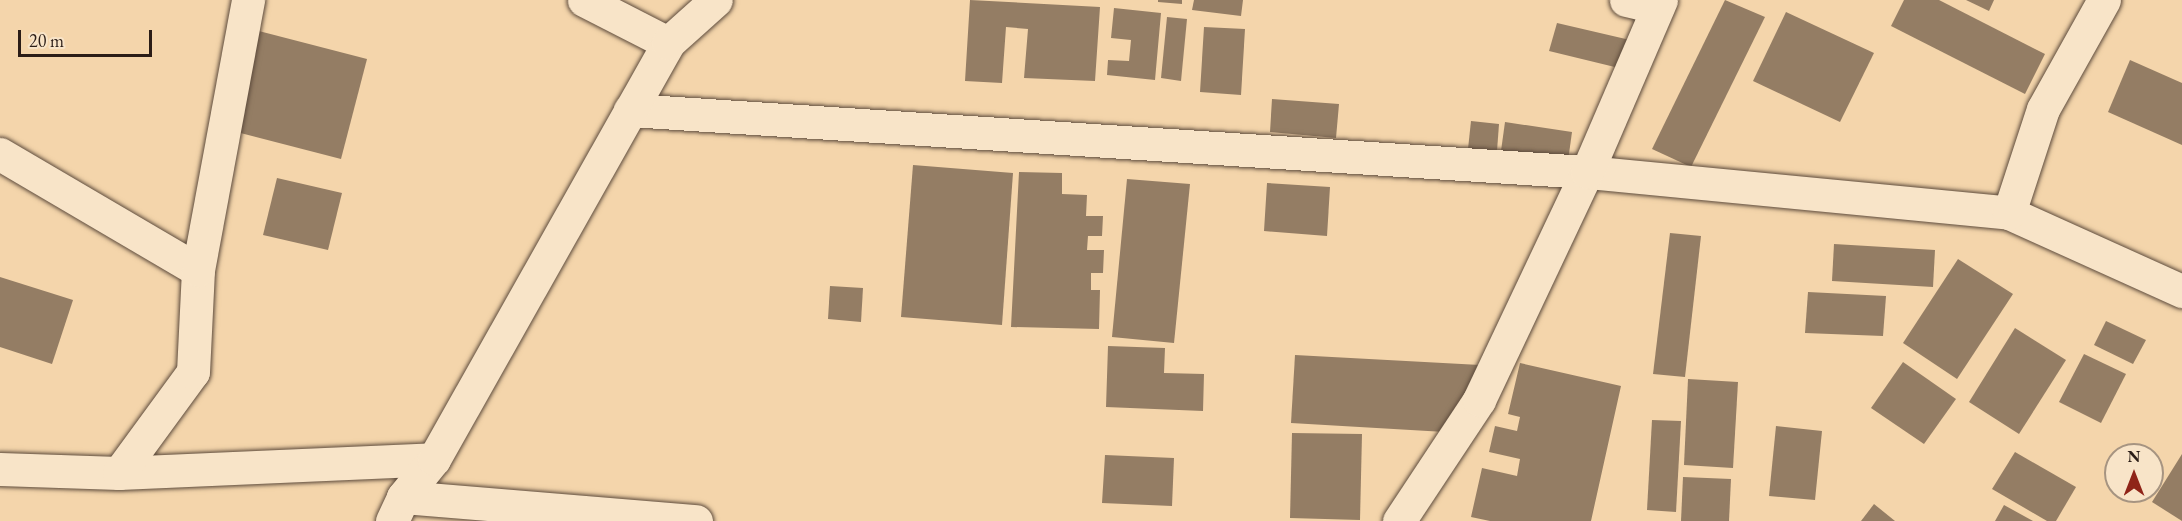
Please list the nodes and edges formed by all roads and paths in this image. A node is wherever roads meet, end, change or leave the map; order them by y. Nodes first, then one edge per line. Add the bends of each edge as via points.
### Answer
1 (248, 0) edge
2 (584, 0) edge
3 (716, 0) edge
4 (1626, 0) edge
5 (2104, 0) edge
6 (1659, 4) edge
7 (668, 43) junction
8 (630, 110) junction
9 (0, 154) edge
10 (1587, 172) junction
11 (2009, 213) junction
12 (198, 270) junction
13 (2182, 291) edge
14 (434, 459) junction
15 (0, 469) edge
16 (119, 473) junction
17 (397, 509) edge
18 (696, 521) edge
19 (1399, 521) edge

1 - 12 street
2 - 7 street
3 - 7 street
4 - 6 street
5 - 11 street via 2043,109
6 - 10 street
7 - 8 street
8 - 10 street
8 - 14 street
9 - 12 street
10 - 11 street
10 - 19 street via 1479,400
11 - 13 street
12 - 16 street via 193,372
14 - 16 street
14 - 17 street
15 - 16 street
17 - 18 street

